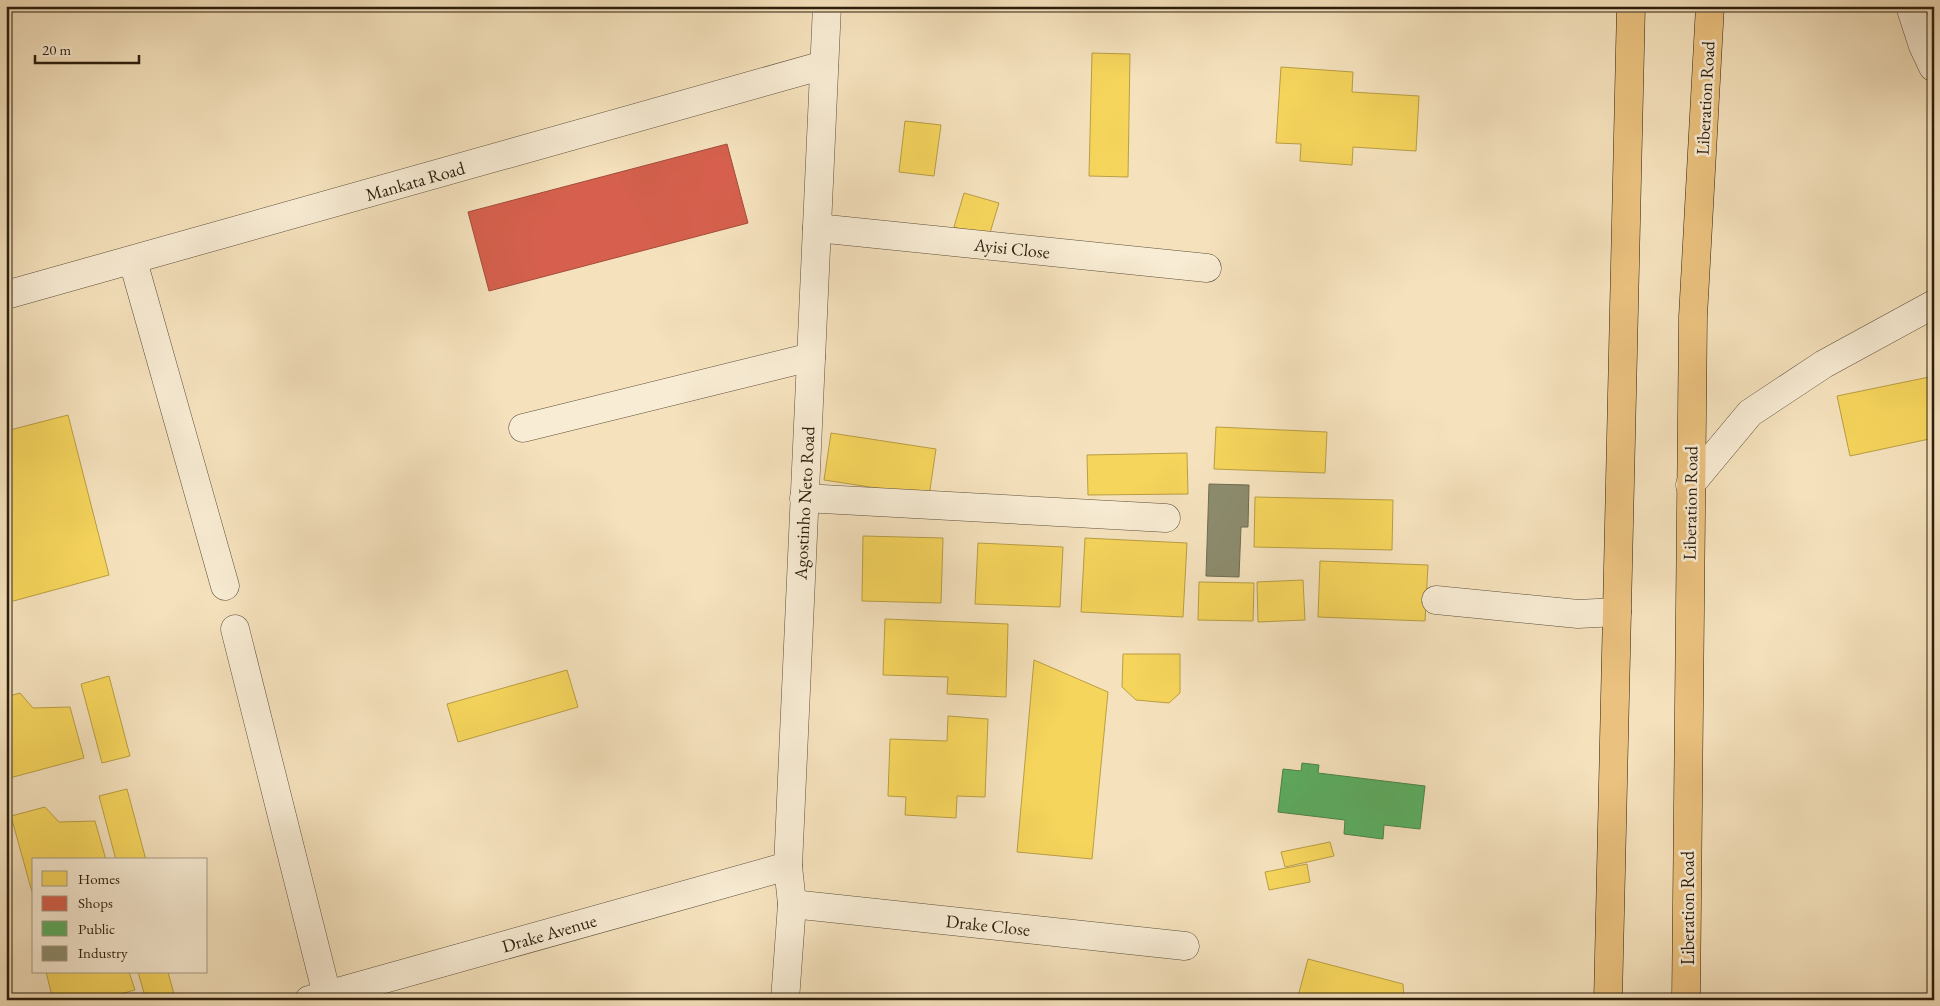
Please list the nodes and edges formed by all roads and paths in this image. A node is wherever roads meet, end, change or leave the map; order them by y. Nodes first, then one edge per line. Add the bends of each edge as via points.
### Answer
1 (827, 6) edge
2 (1631, 6) edge
3 (1710, 6) edge
4 (1910, 6) edge
5 (824, 65) junction
6 (1934, 67) edge
7 (1934, 72) edge
8 (817, 228) junction
9 (133, 261) junction
10 (1206, 268) dead end
11 (6, 295) edge
12 (1934, 304) edge
13 (811, 357) junction
14 (523, 428) dead end
15 (1690, 485) junction
16 (804, 498) junction
17 (1166, 518) dead end
18 (225, 586) dead end
19 (1436, 600) dead end
20 (1617, 612) junction
21 (235, 629) dead end
22 (788, 866) junction
23 (792, 904) junction
24 (1185, 946) dead end
25 (318, 997) edge
26 (785, 1000) edge
27 (1608, 1000) edge
28 (1686, 1000) edge

1 - 5 street, Agostinho Neto Road
2 - 20 highway
3 - 15 highway, Liberation Road via 1693,317
4 - 6 street via 1923,46
5 - 8 street, Agostinho Neto Road
5 - 9 street, Mankata Road
6 - 7 street
8 - 10 street, Ayisi Close
8 - 13 street, Agostinho Neto Road
9 - 11 street, Mankata Road
9 - 18 street
12 - 15 street via 1824,364 1750,413
13 - 14 street
13 - 16 street, Agostinho Neto Road
15 - 28 highway, Liberation Road
16 - 17 street
16 - 22 street, Agostinho Neto Road
19 - 20 street via 1578,614
20 - 27 highway
21 - 25 street
22 - 23 street, Agostinho Neto Road
22 - 25 street, Drake Avenue
23 - 24 street, Drake Close
23 - 26 street, Agostinho Neto Road

